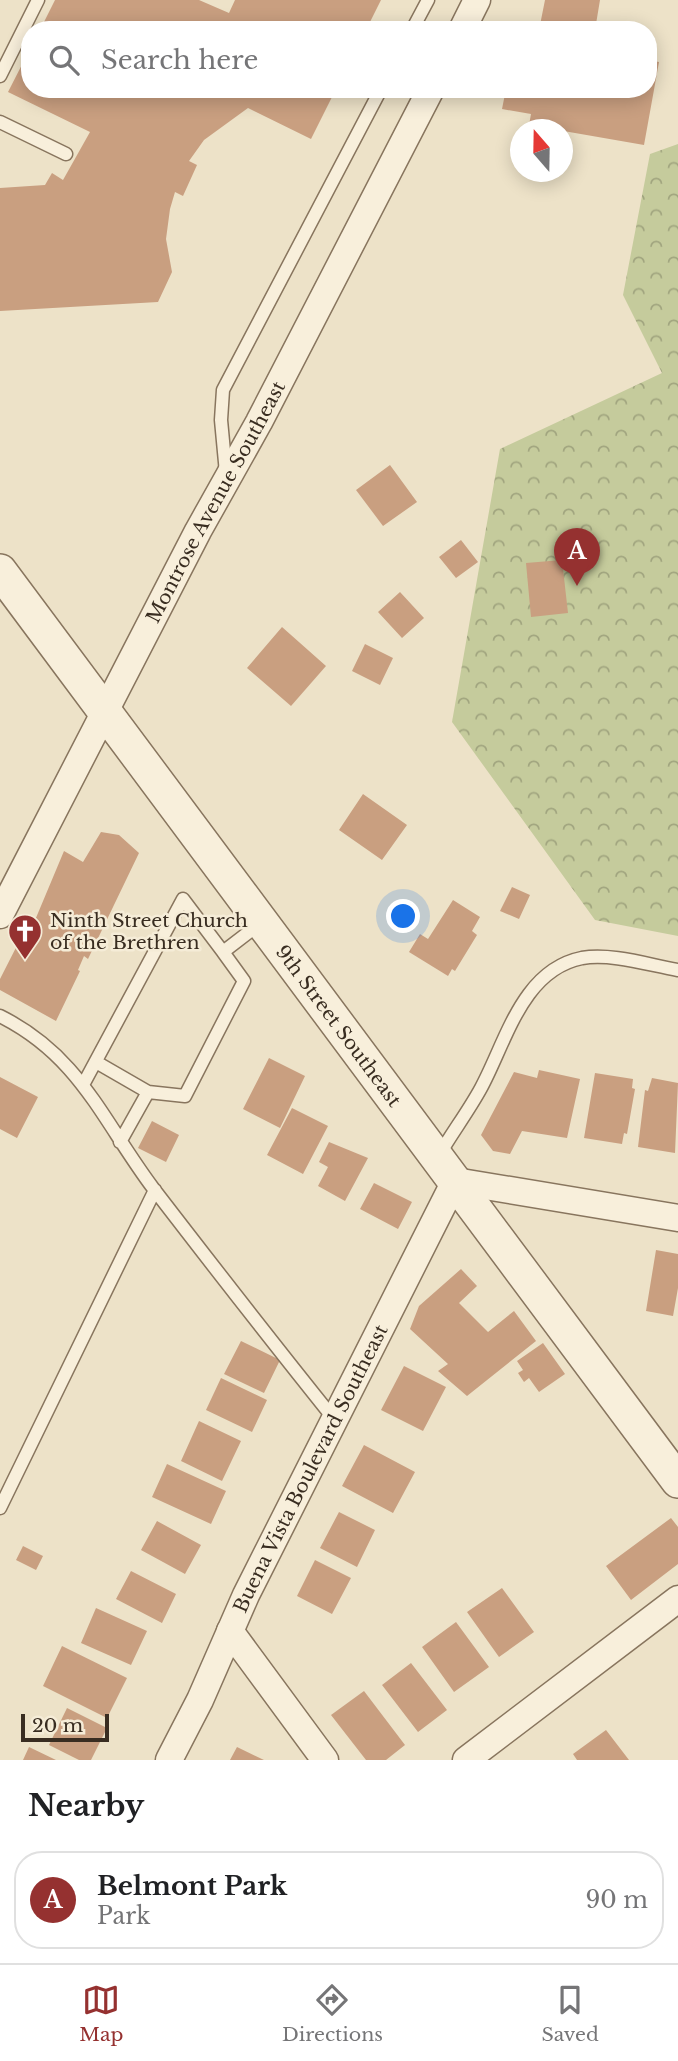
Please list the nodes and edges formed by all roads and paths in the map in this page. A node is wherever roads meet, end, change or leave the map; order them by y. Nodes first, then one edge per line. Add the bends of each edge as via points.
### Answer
1 (38, 0) edge
2 (428, 0) edge
3 (477, 0) edge
4 (28, 21) edge
5 (417, 21) edge
6 (466, 21) edge
7 (21, 34) edge
8 (0, 76) edge
9 (376, 98) edge
10 (426, 98) edge
11 (0, 122) edge
12 (66, 154) dead end
13 (227, 480) junction
14 (0, 571) edge
15 (106, 713) junction
16 (0, 915) edge
17 (262, 922) junction
18 (223, 952) junction
19 (678, 970) edge
20 (0, 1016) edge
21 (96, 1062) junction
22 (84, 1083) junction
23 (148, 1092) junction
24 (120, 1142) junction
25 (447, 1169) junction
26 (155, 1190) junction
27 (678, 1218) edge
28 (335, 1421) junction
29 (678, 1481) edge
30 (0, 1508) edge
31 (678, 1599) edge
32 (230, 1631) junction
33 (169, 1760) edge
34 (325, 1760) edge
35 (466, 1760) edge

1 - 4 lane
2 - 5 lane
3 - 6 street
7 - 8 lane
9 - 13 lane via 223,390
10 - 13 street, Montrose Avenue Southeast
11 - 12 lane
13 - 15 street, Montrose Avenue Southeast
14 - 15 street, 9th Street Southeast
15 - 16 street, Montrose Avenue Southeast
15 - 17 street, 9th Street Southeast
17 - 18 lane
17 - 25 street, 9th Street Southeast
18 - 21 lane via 183,900
18 - 23 lane via 244,981 185,1096
19 - 25 lane via 583,958 558,967 538,982 479,1091
20 - 22 lane via 25,1028 57,1053
21 - 22 lane
21 - 23 lane
22 - 24 lane
23 - 24 lane
24 - 26 lane
25 - 27 street
25 - 28 street, Buena Vista Boulevard Southeast
25 - 29 street, 9th Street Southeast
26 - 28 lane
26 - 30 lane
28 - 32 street, Buena Vista Boulevard Southeast
31 - 35 street
32 - 33 street, Buena Vista Boulevard Southeast
32 - 34 street

